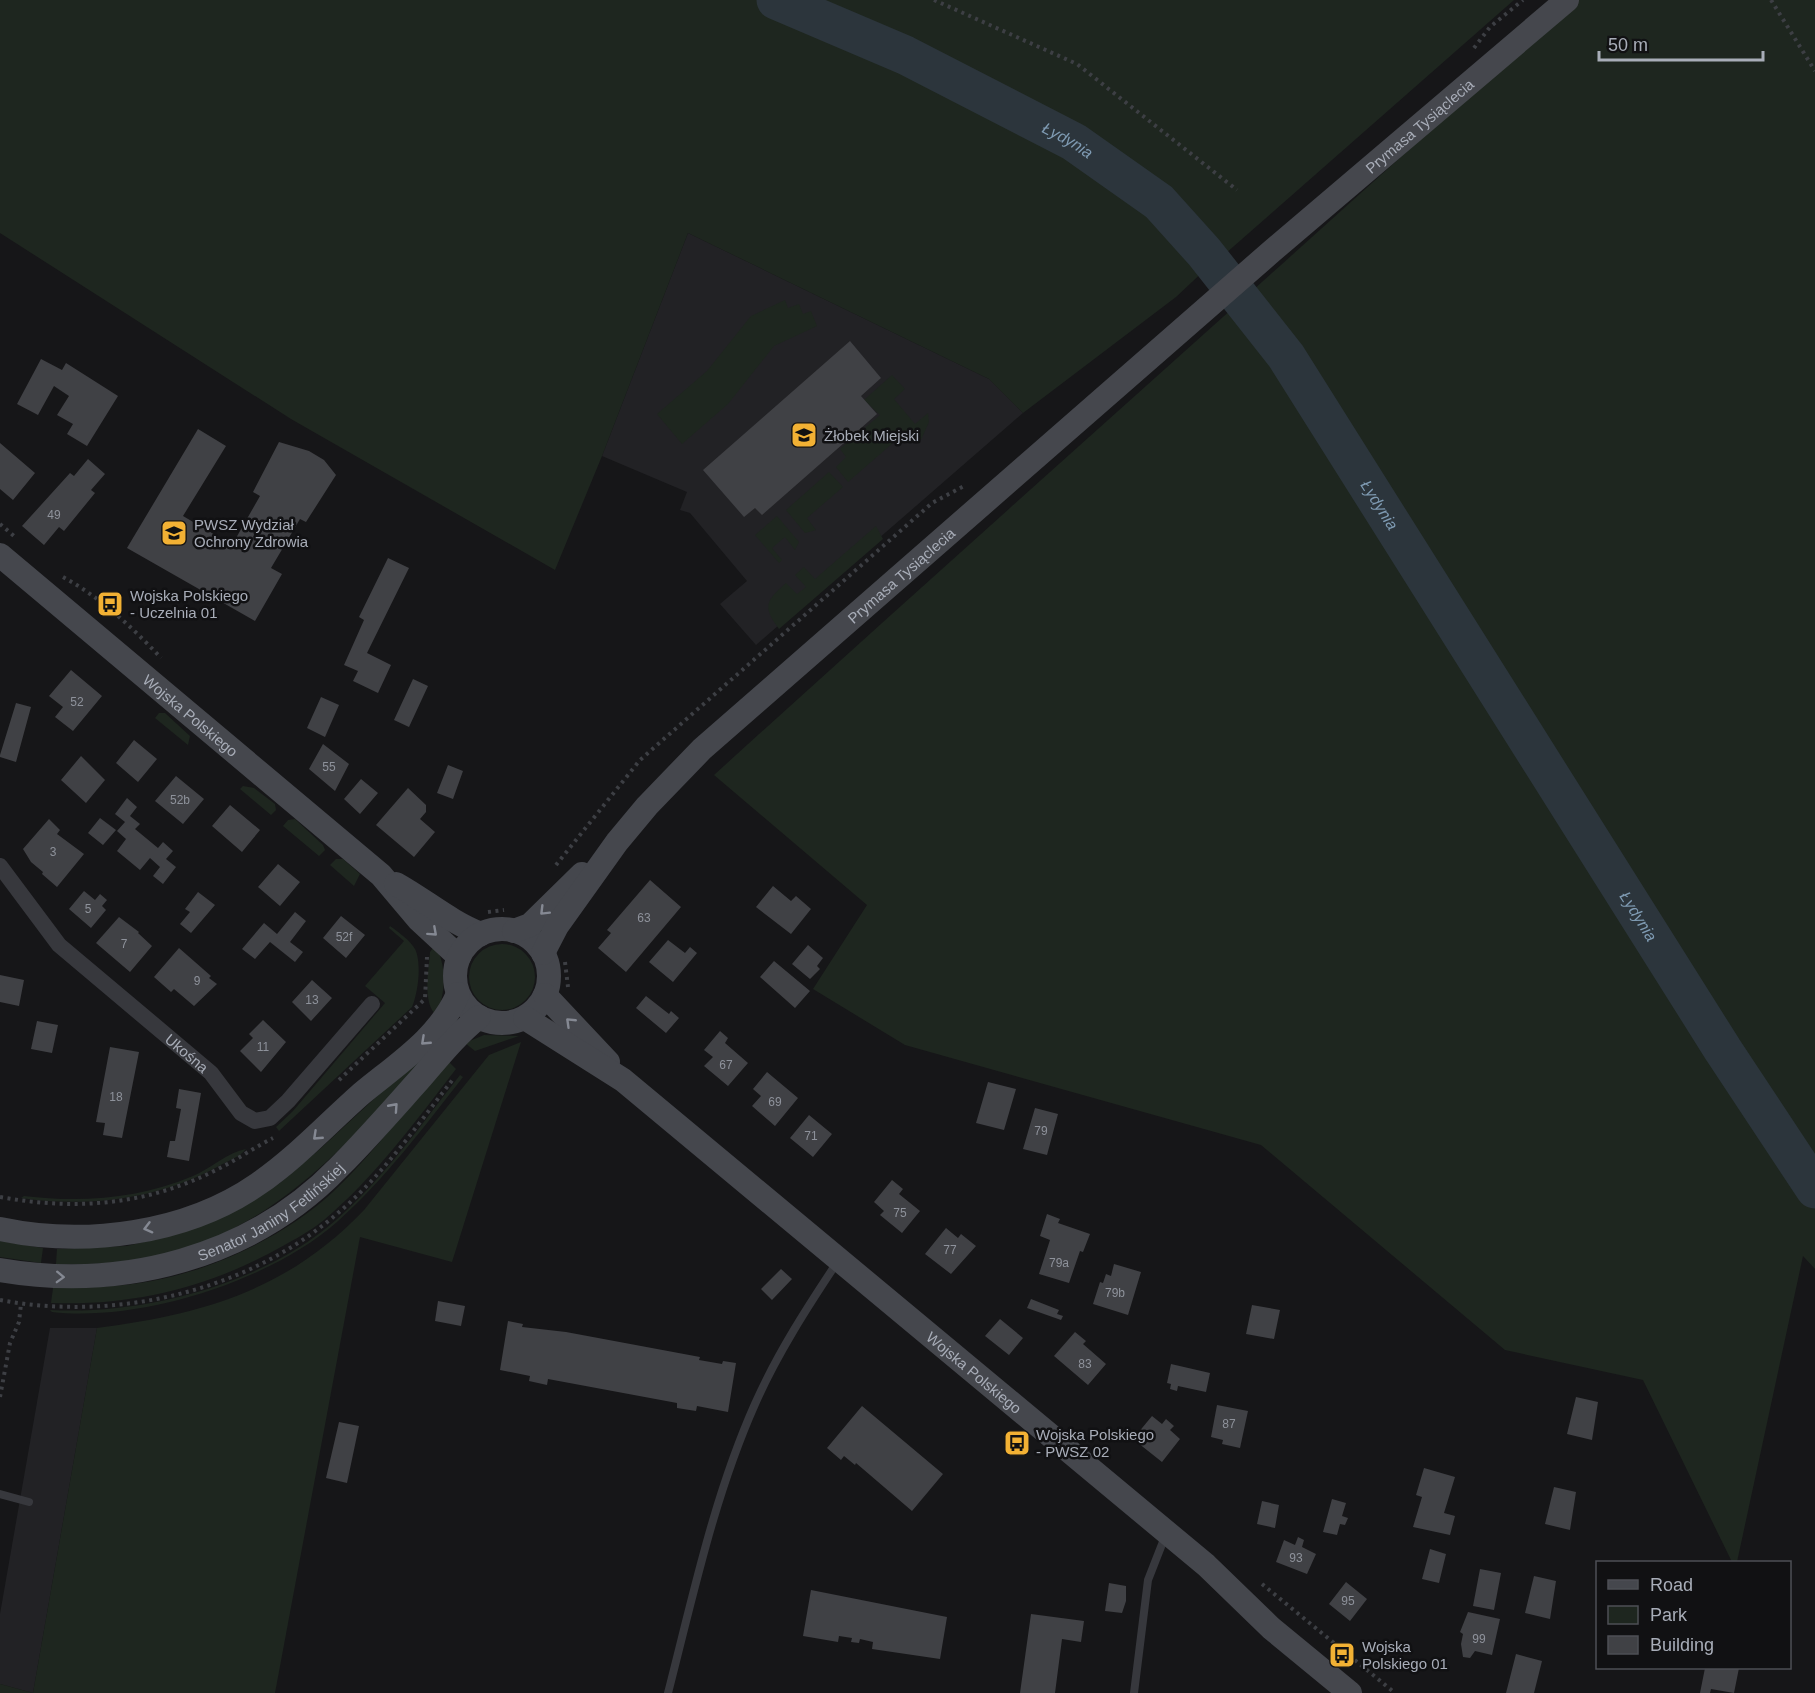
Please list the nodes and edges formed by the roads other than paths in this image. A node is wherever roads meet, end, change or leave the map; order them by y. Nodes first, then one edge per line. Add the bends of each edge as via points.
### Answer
1 (1567, 0) edge
2 (0, 555) edge
3 (617, 842) junction
4 (0, 866) edge
5 (381, 875) junction
6 (510, 920) junction
7 (480, 923) junction
8 (543, 953) junction
9 (459, 957) junction
10 (458, 994) junction
11 (545, 994) junction
12 (372, 1004) dead end
13 (479, 1017) junction
14 (525, 1018) junction
15 (623, 1080) junction
16 (0, 1229) edge
17 (839, 1259) junction
18 (0, 1273) edge
19 (0, 1494) edge
20 (29, 1502) dead end
21 (1167, 1534) junction
22 (668, 1693) edge
23 (1134, 1693) edge
24 (1350, 1693) edge

1 - 3 main road, Prymasa Tysiąclecia via 1272,251 719,734
2 - 5 main road, Wojska Polskiego
3 -> 6 main road, Prymasa Tysiąclecia via 530,926
3 - 8 main road, Prymasa Tysiąclecia via 557,926
4 - 12 street, Ukośna via 59,945 211,1073 241,1113 255,1121 270,1118 288,1101
5 - 7 main road, Wojska Polskiego via 431,903 451,920
5 -> 9 main road, Wojska Polskiego via 419,920
6 - 7 main road via 497,929
6 - 8 main road
7 - 9 main road
8 - 11 main road via 548,972
9 - 10 main road via 455,978
10 - 13 main road
10 -> 16 main road, Senator Janiny Fetlińskiej via 442,1025 417,1049 303,1149 258,1184 222,1204 182,1219 110,1235 50,1236
11 - 14 main road via 540,1005
15 -> 11 main road, Wojska Polskiego
13 - 14 main road via 506,1023
18 -> 13 main road, Senator Janiny Fetlińskiej via 84,1278 138,1272 191,1258 262,1227 311,1195 451,1042
14 - 15 main road, Wojska Polskiego
15 - 17 main road, Wojska Polskiego
17 - 21 main road, Wojska Polskiego
17 - 22 lane via 808,1306 755,1403 717,1503
19 - 20 lane
21 - 23 lane via 1148,1580
21 - 24 main road, Wojska Polskiego

